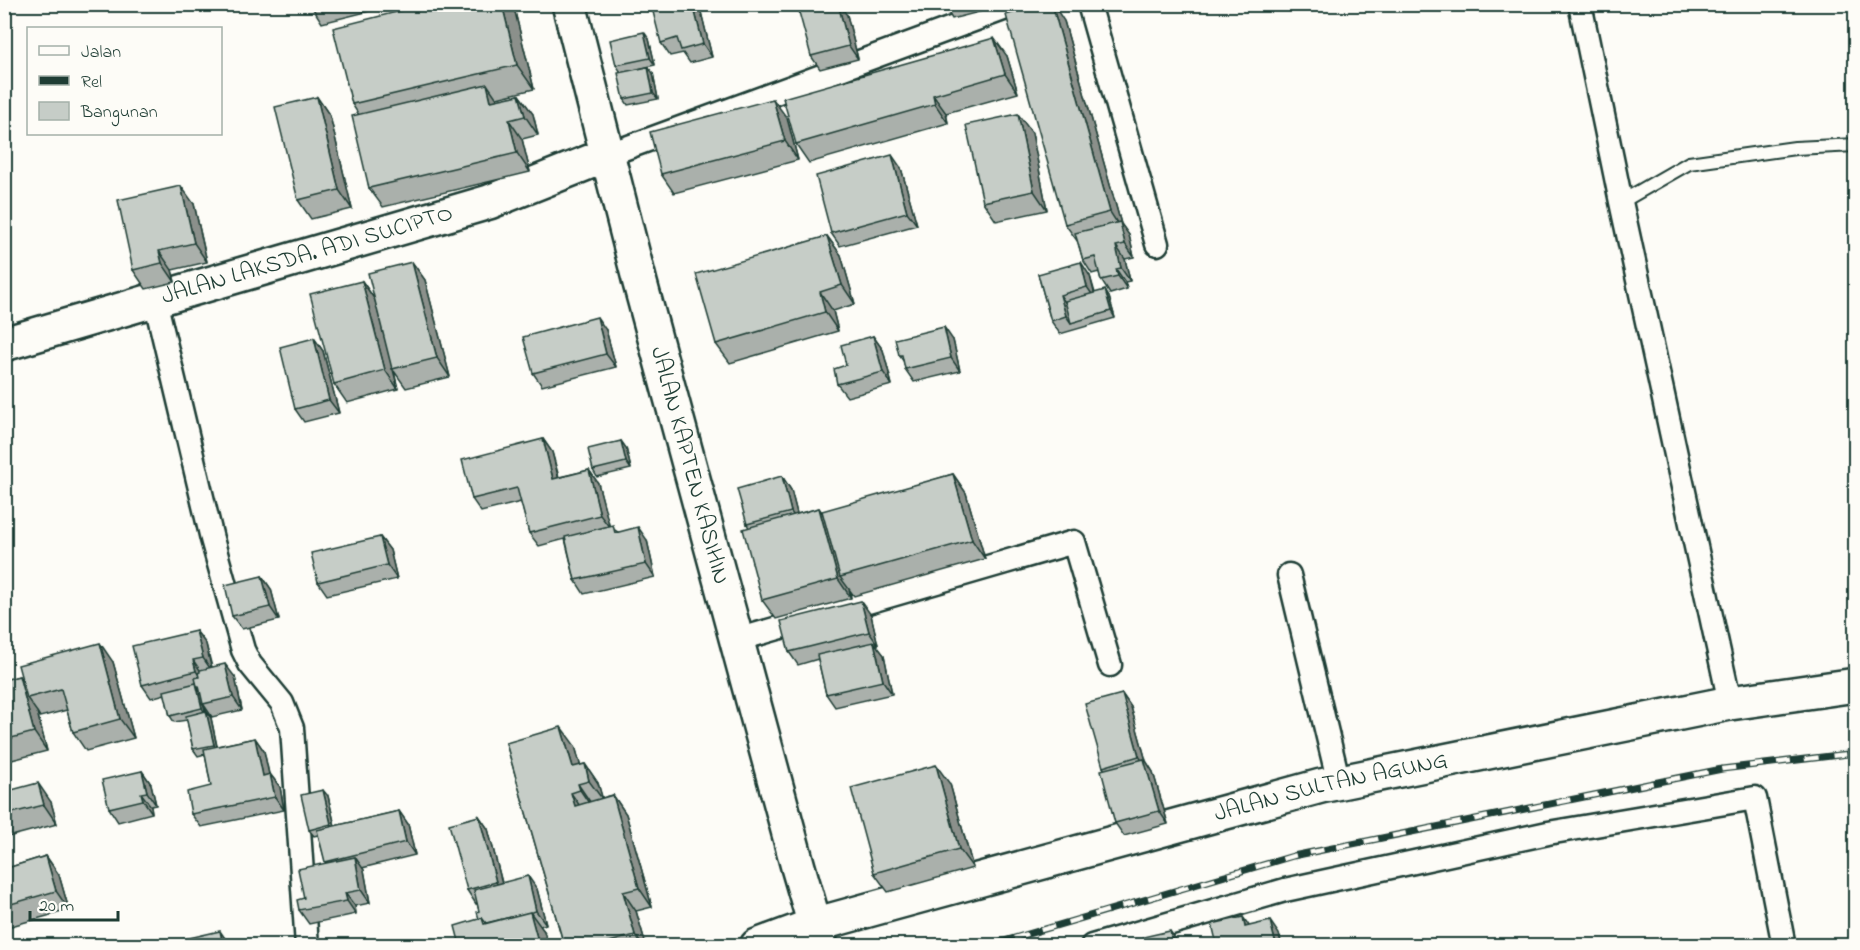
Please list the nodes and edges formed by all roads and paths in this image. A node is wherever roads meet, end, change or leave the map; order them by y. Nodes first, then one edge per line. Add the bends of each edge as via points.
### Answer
1 (569, 4) edge
2 (1017, 4) edge
3 (1089, 4) edge
4 (1580, 4) edge
5 (1856, 146) edge
6 (607, 155) junction
7 (1621, 202) junction
8 (1157, 244) dead end
9 (155, 300) junction
10 (4, 344) edge
11 (1289, 575) dead end
12 (736, 640) junction
13 (1110, 666) dead end
14 (1856, 685) edge
15 (1730, 702) junction
16 (1339, 783) junction
17 (818, 935) edge
18 (307, 945) edge
19 (757, 945) edge
20 (1092, 945) edge
21 (1784, 945) edge

1 - 6 street, JALAN KAPTEN KASIHIN
2 - 6 street
3 - 8 street
4 - 7 street
5 - 7 lane via 1795,148 1689,163
6 - 9 street, JALAN LAKSDA. ADI SUCIPTO via 489,202
6 - 12 street, JALAN KAPTEN KASIHIN
7 - 15 street
9 - 10 street, JALAN LAKSDA. ADI SUCIPTO
9 - 18 street via 243,650 282,703 292,728
11 - 16 street
12 - 13 street via 1074,542
12 - 17 street, JALAN KAPTEN KASIHIN
14 - 15 street, JALAN SULTAN AGUNG
15 - 16 street, JALAN SULTAN AGUNG
16 - 17 street, JALAN SULTAN AGUNG
17 - 19 street, JALAN SULTAN AGUNG
20 - 21 street via 1285,890 1548,833 1755,798

